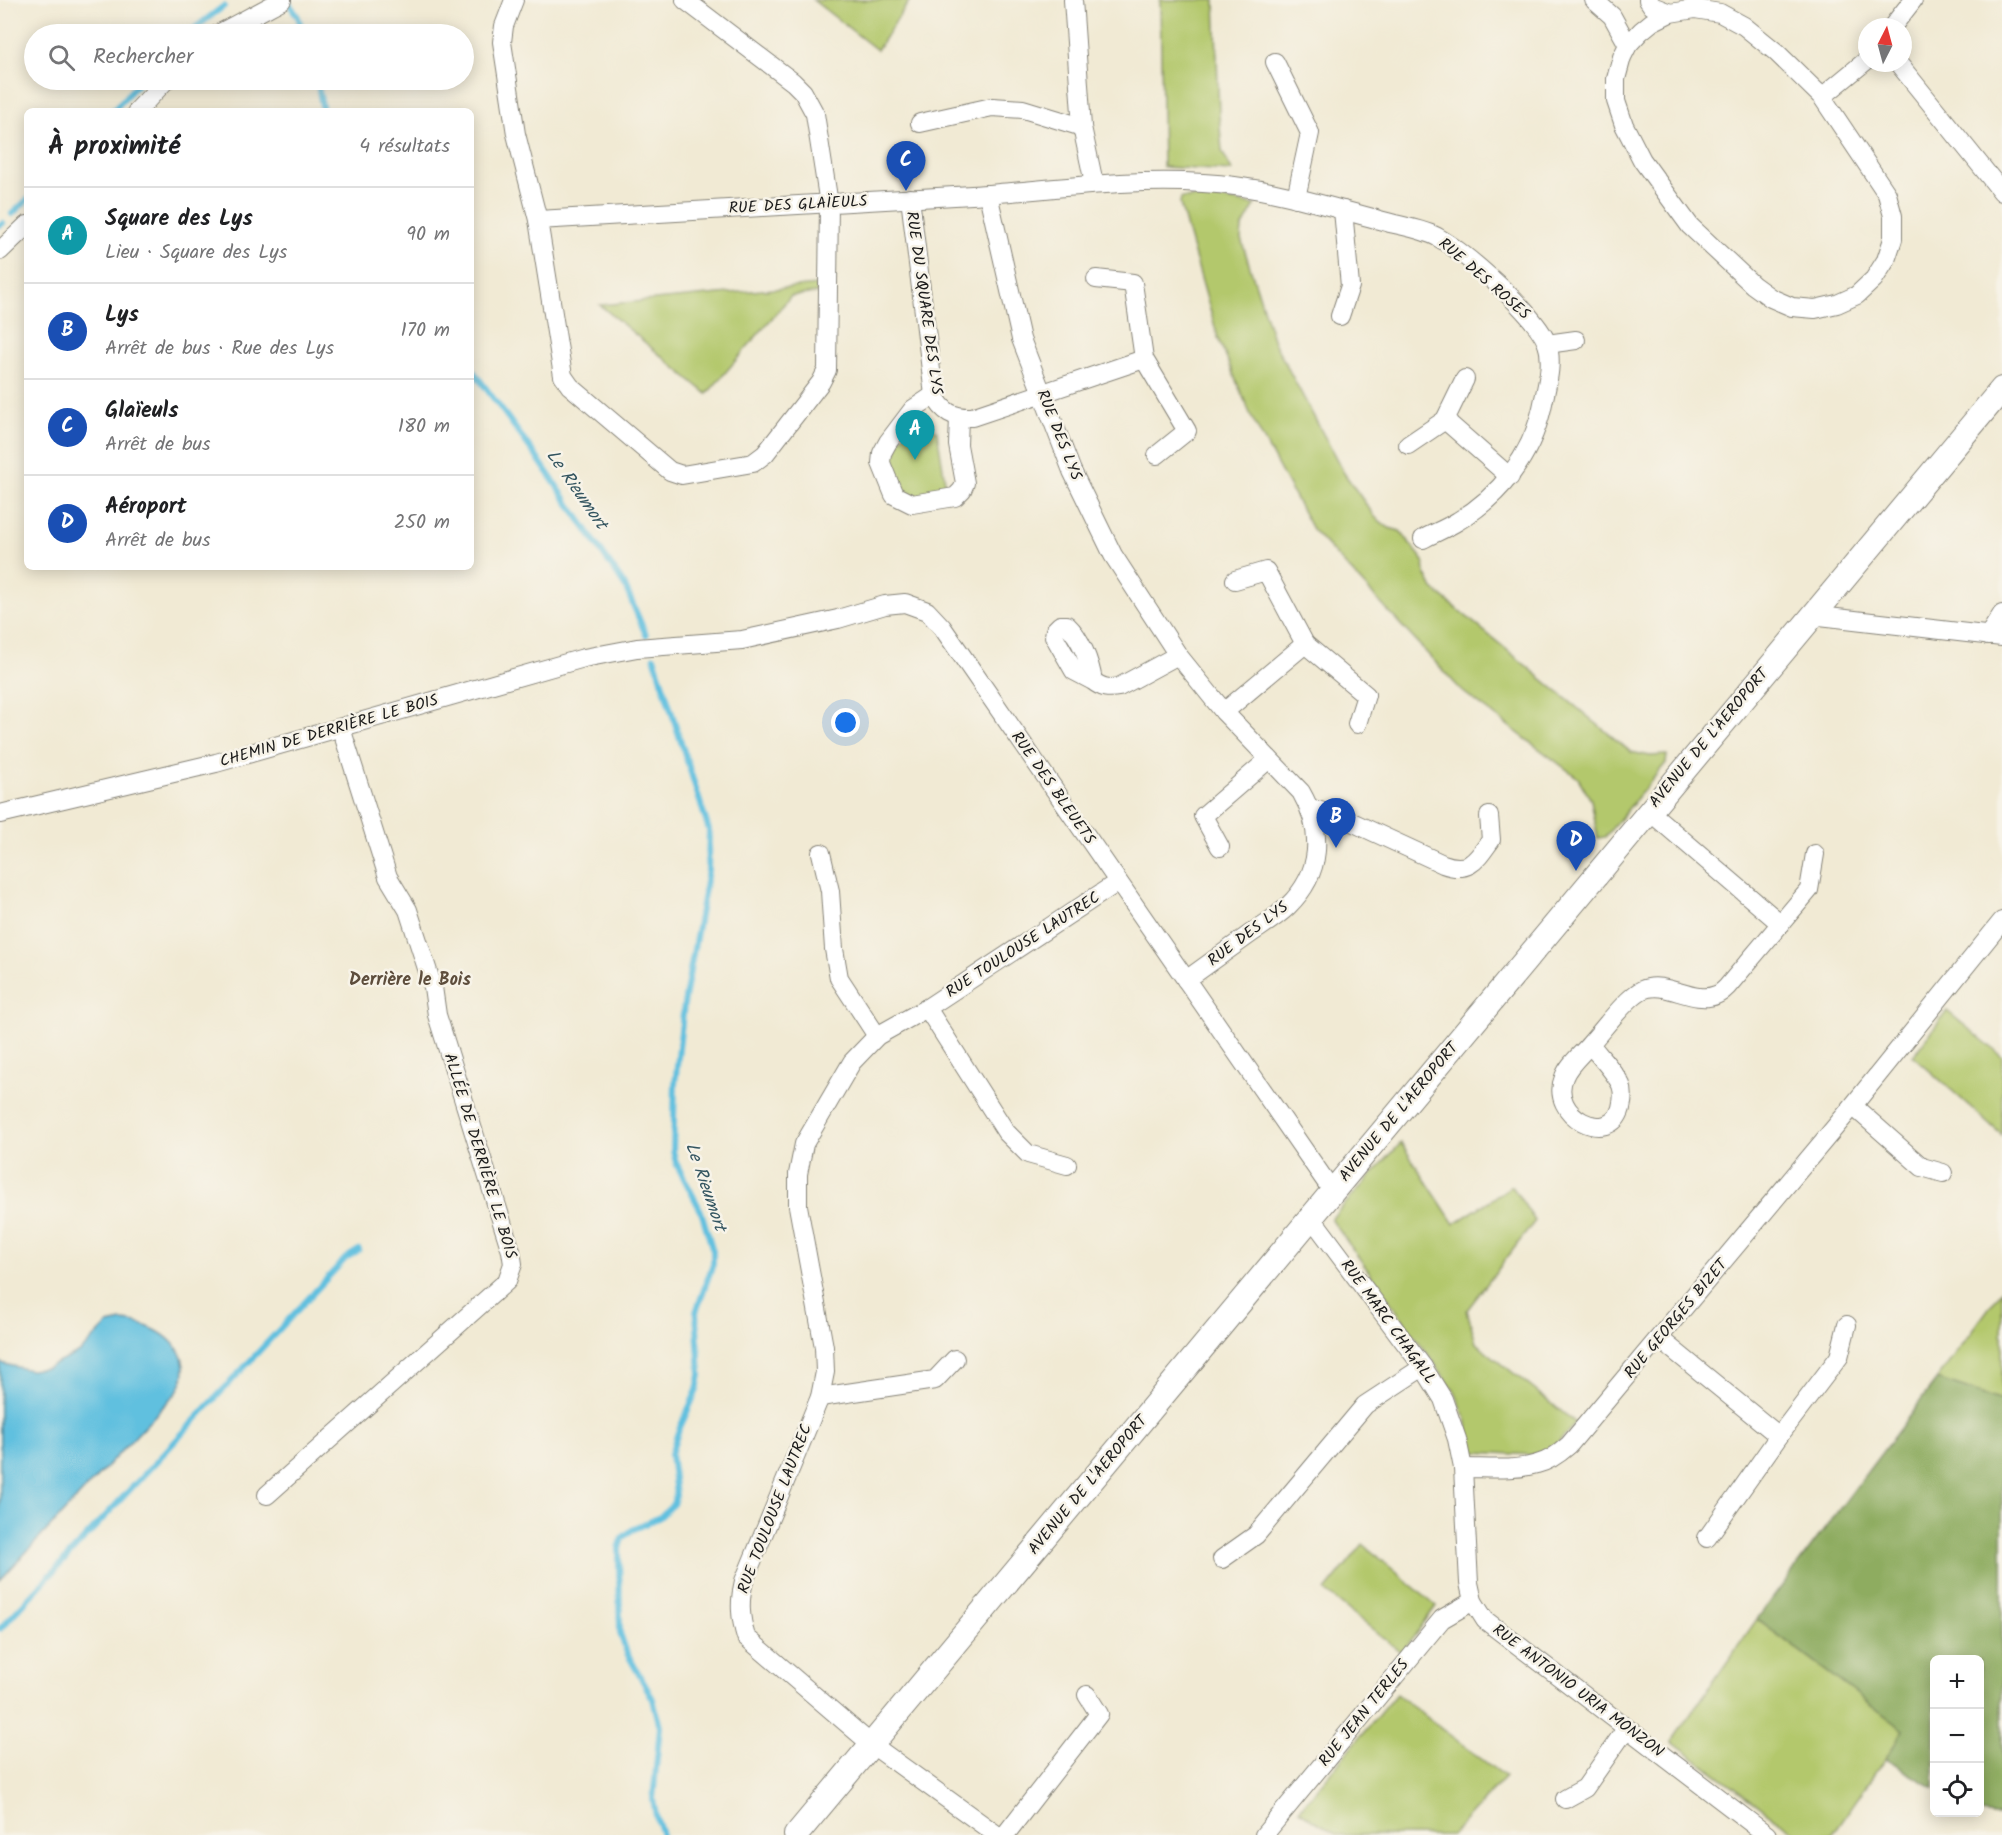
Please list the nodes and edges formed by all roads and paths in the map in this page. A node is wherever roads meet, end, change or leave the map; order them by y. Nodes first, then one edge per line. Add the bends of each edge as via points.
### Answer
1 (282, 0) edge
2 (514, 0) edge
3 (685, 0) edge
4 (1073, 0) edge
5 (1594, 0) edge
6 (1648, 0) edge
7 (1913, 0) edge
8 (1670, 13) junction
9 (1899, 18) edge
10 (237, 24) edge
11 (1628, 45) junction
12 (1275, 62) dead end
13 (1858, 67) edge
14 (1905, 72) edge
15 (157, 90) edge
16 (1822, 97) junction
17 (140, 108) edge
18 (920, 123) dead end
19 (1082, 127) junction
20 (1094, 183) junction
21 (1195, 183) joint
22 (2002, 192) edge
23 (988, 194) junction
24 (910, 198) junction
25 (1296, 198) junction
26 (829, 204) junction
27 (1342, 210) junction
28 (538, 220) junction
29 (24, 228) edge
30 (0, 251) edge
31 (1096, 279) dead end
32 (1341, 316) dead end
33 (1576, 340) dead end
34 (1547, 344) junction
35 (1144, 359) junction
36 (1465, 379) dead end
37 (2002, 389) edge
38 (1042, 393) junction
39 (934, 395) junction
40 (959, 417) junction
41 (1445, 420) junction
42 (1408, 445) dead end
43 (1157, 456) dead end
44 (1510, 477) junction
45 (1423, 539) dead end
46 (1235, 580) dead end
47 (2002, 614) edge
48 (1811, 615) junction
49 (1995, 636) edge
50 (1305, 644) junction
51 (658, 646) joint
52 (1178, 655) junction
53 (1093, 681) dead end
54 (1224, 712) junction
55 (1356, 724) dead end
56 (341, 728) junction
57 (1269, 759) junction
58 (1310, 808) junction
59 (1649, 811) junction
60 (0, 814) edge
61 (1489, 816) dead end
62 (1220, 847) dead end
63 (821, 853) dead end
64 (1815, 854) dead end
65 (1118, 882) junction
66 (2002, 921) edge
67 (1781, 924) junction
68 (1995, 943) edge
69 (1186, 980) junction
70 (927, 1008) junction
71 (877, 1036) junction
72 (1590, 1044) dead end
73 (1853, 1106) junction
74 (1067, 1165) dead end
75 (1943, 1173) dead end
76 (1333, 1192) junction
77 (1311, 1217) junction
78 (1847, 1325) dead end
79 (1660, 1339) junction
80 (955, 1359) dead end
81 (1423, 1367) junction
82 (820, 1397) junction
83 (1779, 1436) junction
84 (1462, 1468) junction
85 (267, 1495) dead end
86 (1707, 1538) dead end
87 (1222, 1559) dead end
88 (1473, 1601) junction
89 (1087, 1695) dead end
90 (1626, 1729) junction
91 (871, 1744) junction
92 (1565, 1799) dead end
93 (796, 1835) edge
94 (997, 1835) edge
95 (1005, 1835) edge
96 (1264, 1835) edge
97 (1767, 1835) edge

1 - 10 street
2 - 28 street via 502,42 516,134
3 - 26 street via 803,92 815,114
4 - 19 street
5 - 11 street via 1612,16
6 - 8 street via 1652,6
7 - 9 street
8 - 11 street via 1652,22
8 - 16 street via 1695,9 1720,14 1744,26
11 - 16 street via 1616,79 1616,101 1642,160 1690,226 1753,285 1792,307 1815,309 1857,295 1886,261 1893,239 1893,216 1887,194
12 - 25 street via 1310,133
13 - 16 street
14 - 22 street
15 - 17 street
18 - 19 street via 992,107 1023,109
19 - 20 street
20 - 21 street, RUE DES GLAÏEULS
20 - 23 street, RUE DES GLAÏEULS
21 - 25 street, RUE DES ROSES
23 - 24 street, RUE DES GLAÏEULS
23 - 38 street, RUE DES LYS via 1022,339
24 - 26 street, RUE DES GLAÏEULS
24 - 39 street, RUE DU SQUARE DES LYS
25 - 27 street, RUE DES ROSES
26 - 28 street, RUE DES GLAÏEULS
26 - 28 street via 827,370 822,382 765,454 753,463 682,475 670,471 563,376
27 - 32 street via 1350,286
27 - 34 street, RUE DES ROSES via 1437,236 1516,302
29 - 30 street
31 - 35 street via 1133,283
33 - 34 street
34 - 44 street, RUE DES ROSES via 1550,363 1540,416
35 - 38 street
35 - 43 street via 1187,431
36 - 41 street
37 - 48 street, AVENUE DE L'AEROPORT
38 - 40 street via 972,417
38 - 52 street, RUE DES LYS via 1072,471 1113,555
39 - 40 street, RUE DU SQUARE DES LYS via 939,405
39 - 40 street via 913,409 882,453 881,463 894,495 912,504 955,497 962,490 965,483 958,445
41 - 42 street
41 - 44 street
44 - 45 street, RUE DES ROSES via 1458,522
46 - 50 street via 1266,571
47 - 49 street
48 - 49 street
48 - 59 street, AVENUE DE L'AEROPORT
50 - 54 street
50 - 55 street via 1366,695
51 - 56 street, CHEMIN DE DERRIÈRE LE BOIS via 584,658
51 - 65 street, RUE DES BLEUETS via 742,640 885,605 905,603 927,612 945,632
52 - 53 street via 1119,687 1109,689
52 - 54 street, RUE DES LYS
54 - 57 street, RUE DES LYS
56 - 60 street, CHEMIN DE DERRIÈRE LE BOIS via 216,763
56 - 85 street, ALLÉE DE DERRIÈRE LE BOIS via 388,878 412,921 513,1264 507,1281
57 - 58 street, RUE DES LYS via 1301,792
57 - 62 street via 1203,816
58 - 61 street via 1341,817 1459,868 1475,861 1491,840
58 - 69 street, RUE DES LYS via 1317,845 1314,866 1303,890 1287,908
59 - 67 street
59 - 76 street, AVENUE DE L'AEROPORT
63 - 71 street via 830,891 839,978
64 - 67 street via 1809,890
65 - 69 street, RUE DES BLEUETS
65 - 70 street, RUE TOULOUSE LAUTREC
66 - 68 street, RUE GEORGES BIZET
67 - 72 street via 1715,996 1652,987 1642,990
68 - 73 street, RUE GEORGES BIZET
69 - 76 street, RUE DES BLEUETS
70 - 71 street, RUE TOULOUSE LAUTREC
70 - 74 street, RUE TOULOUSE LAUTREC via 1006,1132 1028,1154
71 - 82 street, RUE TOULOUSE LAUTREC via 852,1062 804,1144 798,1174 798,1206 824,1347
73 - 75 street via 1922,1167
73 - 79 street, RUE GEORGES BIZET
76 - 77 street, AVENUE DE L'AEROPORT
77 - 81 street, RUE MARC CHAGALL
77 - 91 street, AVENUE DE L'AEROPORT
78 - 83 street via 1839,1357
79 - 83 street
79 - 84 street, RUE GEORGES BIZET via 1569,1445 1555,1456 1529,1466
80 - 82 street via 935,1380
81 - 84 street, RUE MARC CHAGALL via 1450,1417
81 - 87 street via 1365,1406 1256,1535
82 - 91 street, RUE TOULOUSE LAUTREC via 744,1581 741,1620 746,1637
83 - 86 street
84 - 88 street, RUE ANTONIO URIA MONZON
88 - 90 street, RUE ANTONIO URIA MONZON via 1485,1620
88 - 96 street, RUE JEAN TERLES via 1442,1619
89 - 95 street via 1099,1714
90 - 92 street via 1585,1788
90 - 97 street, RUE ANTONIO URIA MONZON
91 - 93 street, AVENUE DE L'AEROPORT
91 - 94 street, RUE TOULOUSE LAUTREC

